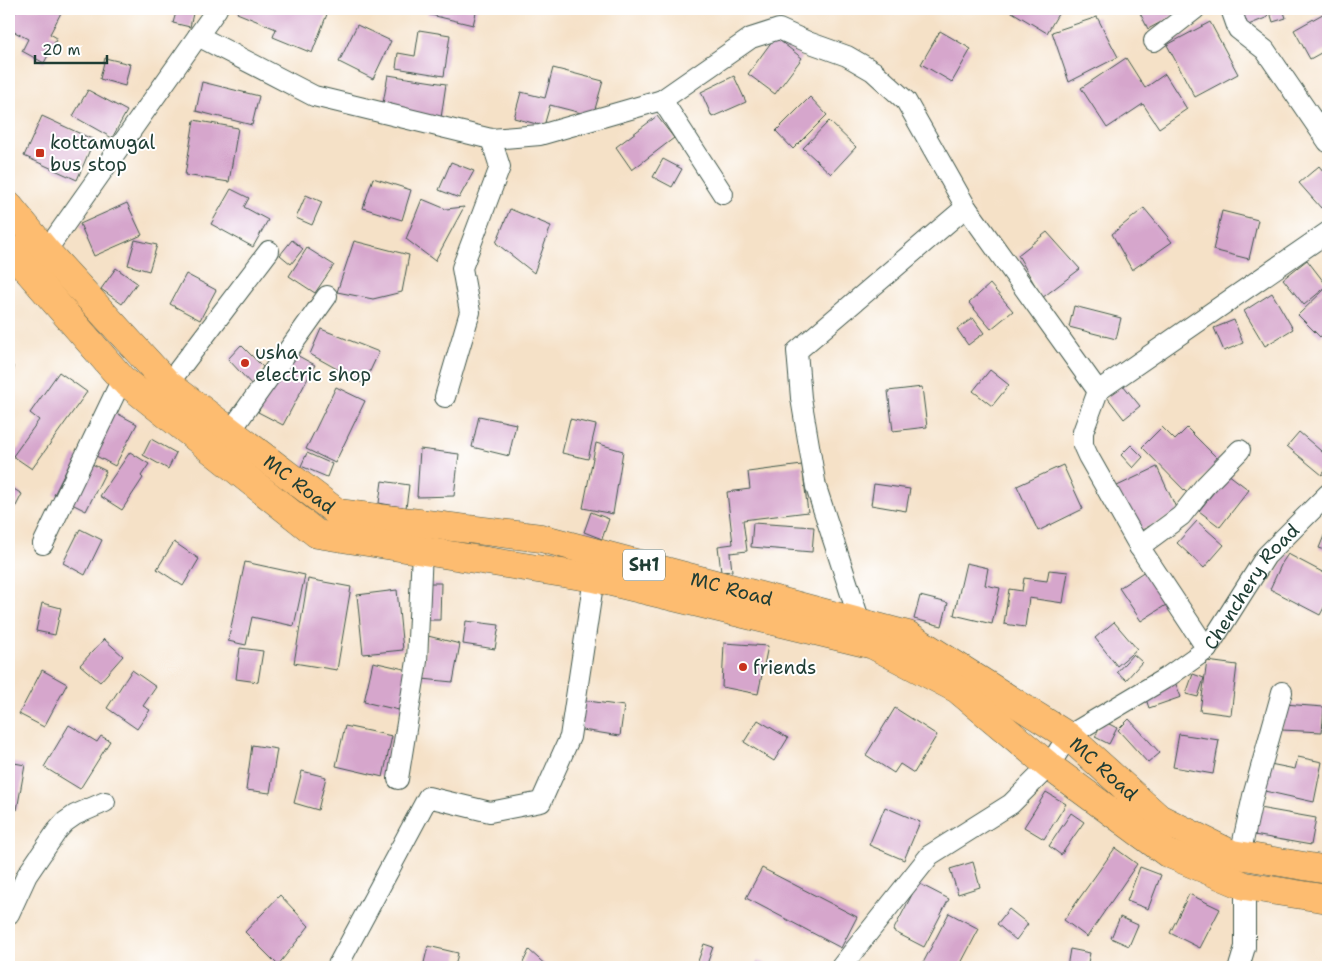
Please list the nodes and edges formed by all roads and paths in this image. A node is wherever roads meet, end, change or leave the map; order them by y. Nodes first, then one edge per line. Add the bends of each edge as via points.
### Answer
1 (217, 9) edge
2 (1195, 9) edge
3 (1231, 9) edge
4 (198, 36) junction
5 (1154, 41) dead end
6 (662, 100) junction
7 (491, 139) junction
8 (1328, 142) edge
9 (723, 194) dead end
10 (9, 206) edge
11 (966, 206) junction
12 (1328, 232) edge
13 (9, 249) edge
14 (46, 251) junction
15 (269, 251) dead end
16 (327, 296) dead end
17 (122, 379) junction
18 (168, 384) junction
19 (1098, 390) junction
20 (445, 397) dead end
21 (230, 432) junction
22 (1240, 450) dead end
23 (1328, 494) edge
24 (43, 544) dead end
25 (1139, 547) junction
26 (422, 550) junction
27 (594, 578) junction
28 (860, 622) junction
29 (1207, 649) junction
30 (1282, 692) dead end
31 (1068, 736) junction
32 (1049, 766) junction
33 (398, 779) dead end
34 (105, 802) dead end
35 (1240, 855) junction
36 (1328, 870) edge
37 (1245, 886) junction
38 (1328, 899) edge
39 (9, 914) edge
40 (337, 967) edge
41 (840, 967) edge
42 (1240, 967) edge

1 - 4 street
2 - 5 street
3 - 8 street via 1238,29 1265,50
4 - 7 street via 314,96
4 - 14 street
6 - 7 street via 540,134
6 - 9 street
6 - 11 street via 751,38 779,29 847,56 873,72 906,100
7 - 20 street via 500,167 462,268 470,312
10 - 14 main road, MC Road / SH1
11 - 19 street
11 - 28 street via 797,352 816,487
12 - 19 street
13 - 17 main road, MC Road / SH1
14 - 18 main road, MC Road / SH1
15 - 18 street
16 - 21 street
17 - 24 street
17 - 26 main road, MC Road / SH1 via 317,534
18 - 21 main road, MC Road / SH1
19 - 25 street via 1083,445
21 - 28 main road, MC Road / SH1 via 338,513 540,538
22 - 25 street via 1181,516
23 - 29 street, Chenchery Road via 1266,556
25 - 29 street
26 - 27 main road, MC Road / SH1
26 - 33 street via 417,661
27 - 32 main road, MC Road / SH1 via 873,646 957,689
27 - 40 street via 570,737 541,802 490,812 428,797
28 - 31 main road, MC Road / SH1 via 908,635
29 - 31 street, Chenchery Road via 1169,676
30 - 35 street
31 - 32 street
31 - 35 main road, MC Road / SH1 via 1159,818
32 - 37 main road, MC Road / SH1 via 1167,852
32 - 41 street via 1011,804 930,855
34 - 39 street via 75,815 57,831 27,875
35 - 36 main road, MC Road / SH1
37 - 38 main road, MC Road / SH1
37 - 42 street via 1245,947

